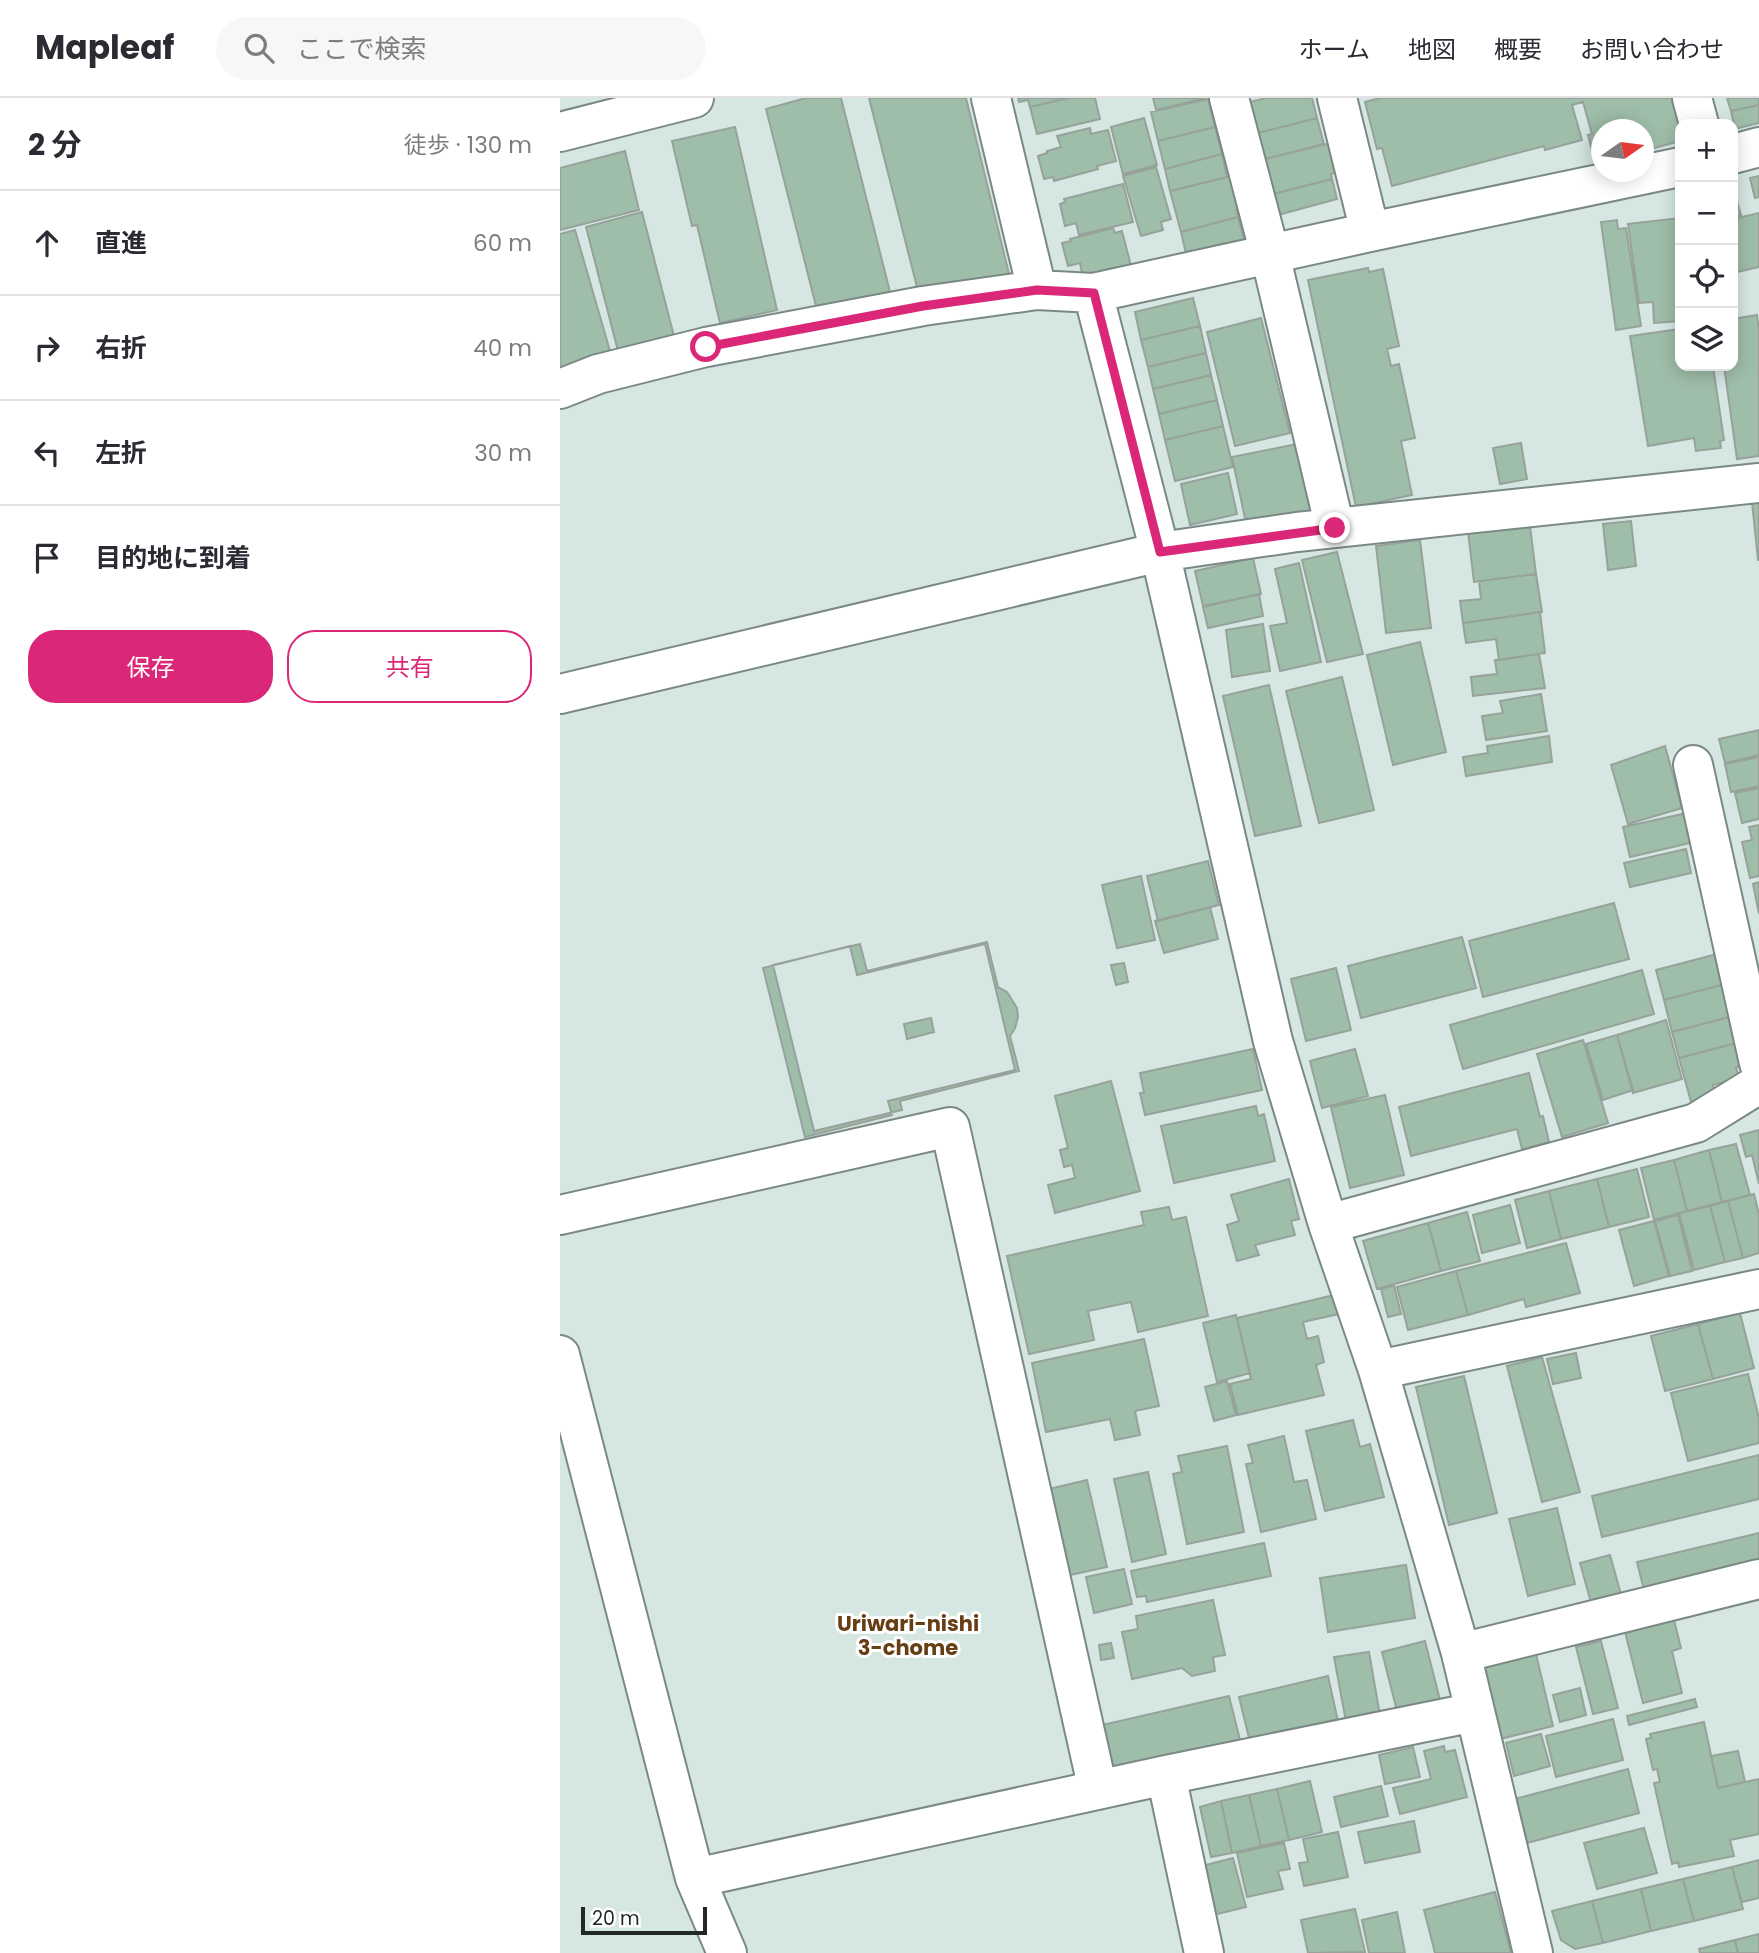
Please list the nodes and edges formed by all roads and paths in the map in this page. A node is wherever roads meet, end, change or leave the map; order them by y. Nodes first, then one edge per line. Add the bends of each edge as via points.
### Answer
1 (694, 98) edge
2 (991, 98) edge
3 (1229, 98) edge
4 (1337, 98) edge
5 (1692, 98) edge
6 (642, 104) edge
7 (1698, 119) edge
8 (560, 132) edge
9 (1759, 147) edge
10 (1738, 153) edge
11 (1675, 168) edge
12 (1370, 232) junction
13 (1270, 254) junction
14 (1037, 290) junction
15 (1094, 293) junction
16 (560, 389) edge
17 (1759, 483) edge
18 (1335, 528) junction
19 (1160, 552) junction
20 (560, 694) edge
21 (1693, 765) dead end
22 (1759, 1063) edge
23 (1759, 1084) edge
24 (560, 1215) edge
25 (1328, 1224) junction
26 (1759, 1289) edge
27 (560, 1355) edge
28 (1378, 1370) junction
29 (1759, 1579) edge
30 (1461, 1653) junction
31 (1475, 1712) junction
32 (1166, 1775) junction
33 (1098, 1790) junction
34 (695, 1878) junction
35 (727, 1953) edge
36 (1204, 1953) edge
37 (1534, 1953) edge

1 - 6 street
2 - 14 street
3 - 13 street
4 - 12 street
5 - 7 street
6 - 8 street
9 - 10 street
11 - 12 street
12 - 13 street
13 - 15 street
13 - 18 street
14 - 15 street
14 - 16 street via 923,306 706,347 598,374
15 - 19 street
17 - 18 street
18 - 19 street
19 - 20 street
19 - 25 street via 1273,1041
21 - 22 street
23 - 25 street via 1696,1124
24 - 33 street via 950,1127
25 - 28 street
26 - 28 street
27 - 34 street
28 - 30 street
29 - 30 street
30 - 31 street
31 - 32 street
31 - 37 street
32 - 33 street
32 - 36 street
33 - 34 street
34 - 35 street

